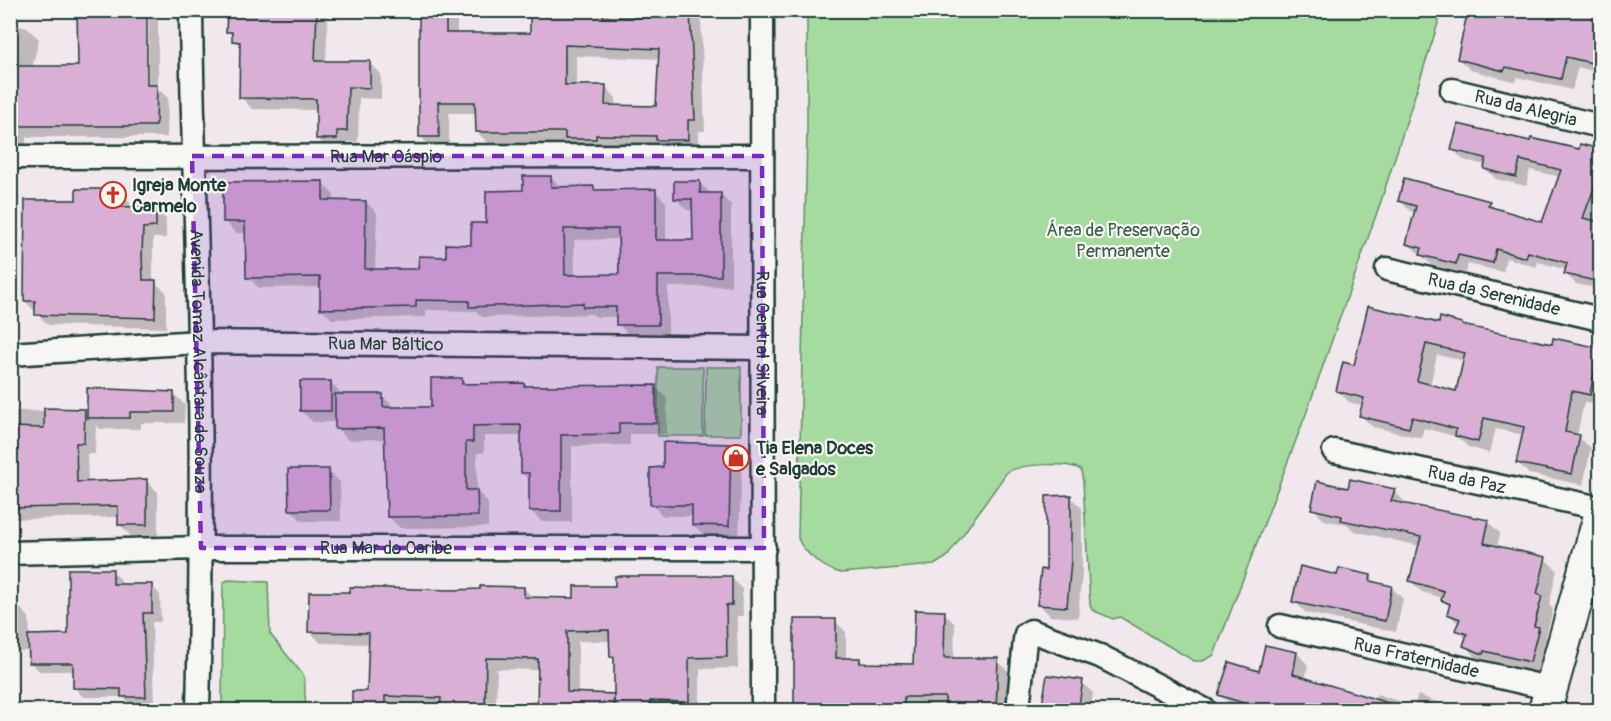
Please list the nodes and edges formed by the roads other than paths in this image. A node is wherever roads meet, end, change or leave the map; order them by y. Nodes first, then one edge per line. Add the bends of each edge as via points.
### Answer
1 (191, 10) edge
2 (762, 10) edge
3 (1452, 90) dead end
4 (1600, 126) edge
5 (192, 156) junction
6 (762, 156) junction
7 (10, 157) edge
8 (1387, 269) dead end
9 (1600, 319) edge
10 (199, 342) junction
11 (762, 348) junction
12 (10, 354) edge
13 (1334, 451) dead end
14 (1600, 508) edge
15 (1600, 516) edge
16 (201, 548) junction
17 (764, 548) junction
18 (10, 553) edge
19 (1280, 626) dead end
20 (1549, 700) edge
21 (198, 711) edge
22 (763, 711) edge
23 (1018, 711) edge
24 (1205, 711) edge

1 - 5 street, Avenida Tomaz Alcântara de Souza
2 - 6 street, Rua Central Silveira
3 - 4 street, Rua da Alegria
5 - 6 street, Rua Mar Cáspio
5 - 7 street, Rua Mar Cáspio
5 - 10 street, Avenida Tomaz Alcântara de Souza
6 - 11 street, Rua Central Silveira
8 - 9 street, Rua da Serenidade
10 - 11 street, Rua Mar Báltico
10 - 12 street, Rua Mar Báltico
10 - 16 street, Avenida Tomaz Alcântara de Souza
11 - 17 street, Rua Central Silveira
13 - 14 street, Rua da Paz
15 - 20 main road
16 - 17 street, Rua Mar do Caribe
16 - 18 street, Rua Mar do Caribe
16 - 21 street, Avenida Tomaz Alcântara de Souza
17 - 22 street, Rua Central Silveira
19 - 20 street, Rua Fraternidade
23 - 24 street via 1028,632 1100,656

